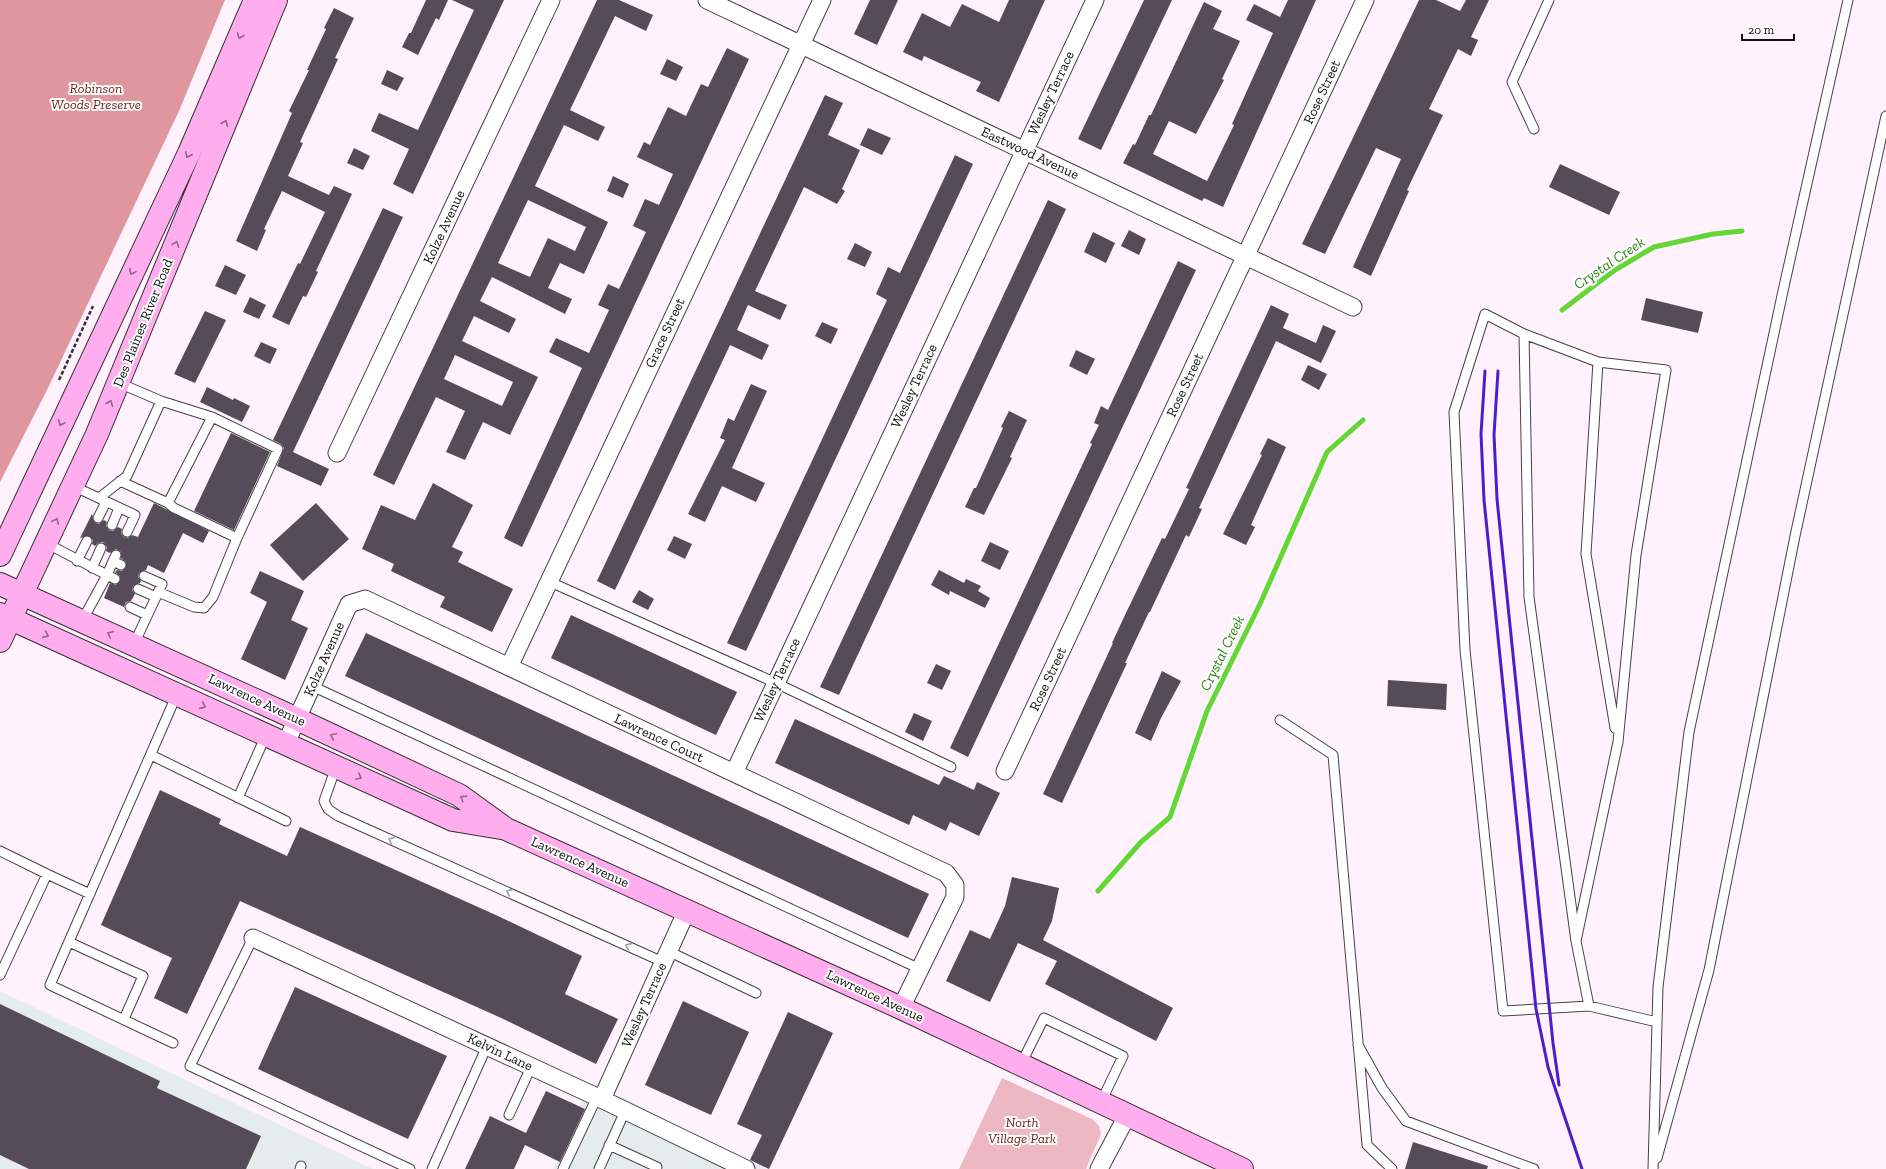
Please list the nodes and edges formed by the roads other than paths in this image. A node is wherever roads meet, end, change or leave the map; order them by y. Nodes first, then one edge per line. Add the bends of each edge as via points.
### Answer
1 (256, 0) edge
2 (276, 0) edge
3 (551, 0) edge
4 (707, 0) edge
5 (822, 0) edge
6 (1094, 0) edge
7 (1365, 0) edge
8 (1549, 0) edge
9 (1848, 0) edge
10 (801, 45) junction
11 (1886, 116) edge
12 (1534, 129) dead end
13 (1024, 150) junction
14 (1246, 256) junction
15 (1353, 307) dead end
16 (1524, 334) junction
17 (1598, 362) junction
18 (119, 383) junction
19 (161, 401) junction
20 (212, 417) junction
21 (337, 453) dead end
22 (120, 481) junction
23 (72, 486) junction
24 (102, 500) junction
25 (168, 503) junction
26 (119, 508) junction
27 (98, 518) dead end
28 (112, 525) dead end
29 (127, 532) dead end
30 (237, 538) junction
31 (87, 541) dead end
32 (46, 543) junction
33 (101, 548) dead end
34 (0, 555) edge
35 (78, 561) junction
36 (117, 561) dead end
37 (92, 568) junction
38 (144, 576) dead end
39 (111, 577) junction
40 (548, 581) junction
41 (0, 584) edge
42 (138, 589) dead end
43 (22, 594) junction
44 (157, 594) junction
45 (357, 602) joint
46 (130, 607) dead end
47 (147, 615) junction
48 (5, 617) edge
49 (82, 621) junction
50 (0, 641) edge
51 (134, 644) junction
52 (509, 667) junction
53 (776, 683) junction
54 (312, 686) junction
55 (177, 694) junction
56 (297, 719) junction
57 (1280, 720) dead end
58 (276, 739) junction
59 (1618, 742) junction
60 (151, 755) junction
61 (336, 766) junction
62 (951, 767) dead end
63 (1006, 771) dead end
64 (734, 773) junction
65 (238, 798) junction
66 (286, 821) dead end
67 (506, 829) junction
68 (0, 851) edge
69 (47, 874) junction
70 (90, 894) junction
71 (687, 910) junction
72 (252, 938) joint
73 (1576, 941) junction
74 (69, 942) junction
75 (666, 957) junction
76 (920, 969) junction
77 (0, 975) edge
78 (756, 993) dead end
79 (1589, 1006) junction
80 (901, 1008) junction
81 (124, 1019) junction
82 (1657, 1022) junction
83 (1356, 1042) junction
84 (173, 1043) dead end
85 (486, 1046) junction
86 (1021, 1064) junction
87 (531, 1067) junction
88 (599, 1098) junction
89 (1102, 1102) junction
90 (625, 1111) junction
91 (509, 1114) dead end
92 (1128, 1114) junction
93 (609, 1145) junction
94 (410, 1169) edge
95 (432, 1169) edge
96 (563, 1169) edge
97 (599, 1169) edge
98 (656, 1169) edge
99 (746, 1169) edge
100 (1100, 1169) edge
101 (1242, 1169) edge
102 (1392, 1169) edge
103 (1534, 1169) edge
104 (1654, 1169) edge

1 -> 34 main road, Des Plaines River Road via 189,153
18 -> 2 main road, Des Plaines River Road
3 - 21 street, Kolze Avenue
4 - 10 street, Eastwood Avenue
5 - 10 street, Grace Street
6 - 13 street, Wesley Terrace
7 - 14 street, Rose Street
8 - 12 lane via 1512,82
9 - 82 lane via 1689,732 1658,987
10 - 13 street, Eastwood Avenue
10 - 40 street, Grace Street
11 - 104 lane via 1795,536 1709,970
13 - 14 street, Eastwood Avenue
13 - 53 street, Wesley Terrace
14 - 15 street, Eastwood Avenue
14 - 63 street, Rose Street
16 - 17 lane
16 - 73 lane via 1529,597
16 - 79 lane via 1485,314 1454,412 1465,650 1503,1011
17 - 59 lane via 1586,554
17 - 59 lane via 1666,370 1636,555
18 - 19 lane
23 -> 18 main road, Des Plaines River Road
19 - 20 lane
19 - 22 lane via 127,476
20 - 25 lane
20 - 30 lane via 278,448
22 - 24 lane
22 - 25 lane
23 - 24 lane
32 -> 23 main road, Des Plaines River Road
24 - 26 lane
24 - 27 lane
25 - 30 lane
26 - 28 lane
26 - 29 lane via 135,515
30 - 44 lane via 213,597 204,608
31 - 35 lane
32 - 35 lane
32 - 43 main road, Des Plaines River Road
33 - 37 lane
35 - 37 lane
36 - 39 lane
37 - 39 lane
38 - 44 lane via 162,584
39 - 49 lane via 103,594
40 - 52 street, Grace Street
40 - 53 lane
41 - 43 main road, Lawrence Avenue
42 - 44 lane
43 - 48 main road, Des Plaines River Road
43 - 49 main road, Lawrence Avenue
44 - 47 lane
45 - 52 street, Lawrence Court via 365,599
45 - 54 street, Kolze Avenue via 349,604
46 - 47 lane
47 - 51 lane
48 - 50 main road, Des Plaines River Road
48 -> 55 main road, Lawrence Avenue
51 -> 49 main road, Lawrence Avenue
51 - 56 main road, Lawrence Avenue
52 - 64 street, Lawrence Court
53 - 62 lane
53 - 64 street, Wesley Terrace
54 - 56 street, Kolze Avenue
54 - 76 lane
55 -> 58 main road, Lawrence Avenue
55 - 60 lane
56 - 58 street, Kolze Avenue
67 -> 56 main road, Lawrence Avenue via 459,795
57 - 83 lane via 1333,755
58 - 61 main road, Lawrence Avenue
58 - 65 lane
59 - 73 lane
60 - 65 lane
60 - 70 lane
61 -> 67 main road, Lawrence Avenue via 453,820
75 -> 61 lane via 338,816 328,809 324,801
64 - 76 street, Lawrence Court via 946,872 955,885 955,897
65 - 66 lane
67 - 71 main road, Lawrence Avenue
68 - 69 lane
69 - 70 lane
69 - 77 lane
70 - 74 lane
71 - 75 street, Wesley Terrace
71 - 80 main road, Lawrence Avenue
72 - 85 street, Kelvin Lane
72 - 94 lane via 190,1066
73 - 79 lane
74 - 81 lane via 50,985
74 - 81 lane via 144,976
75 - 78 lane
75 - 88 street, Wesley Terrace
76 - 80 street
79 - 82 lane
80 - 86 main road, Lawrence Avenue
81 - 84 lane
82 - 104 lane
83 - 102 lane via 1366,1145
83 - 103 lane via 1382,1088 1406,1121
85 - 87 street, Kelvin Lane
85 - 95 lane
86 - 89 main road, Lawrence Avenue
86 - 89 lane via 1044,1018 1123,1056
87 - 88 street, Kelvin Lane
87 - 91 lane
88 - 90 street, Kelvin Lane
88 - 96 lane
89 - 92 main road, Lawrence Avenue
90 - 93 lane
90 - 99 street, Kelvin Lane
92 - 100 street
92 - 101 main road, Lawrence Avenue
93 - 97 lane
93 - 98 lane

